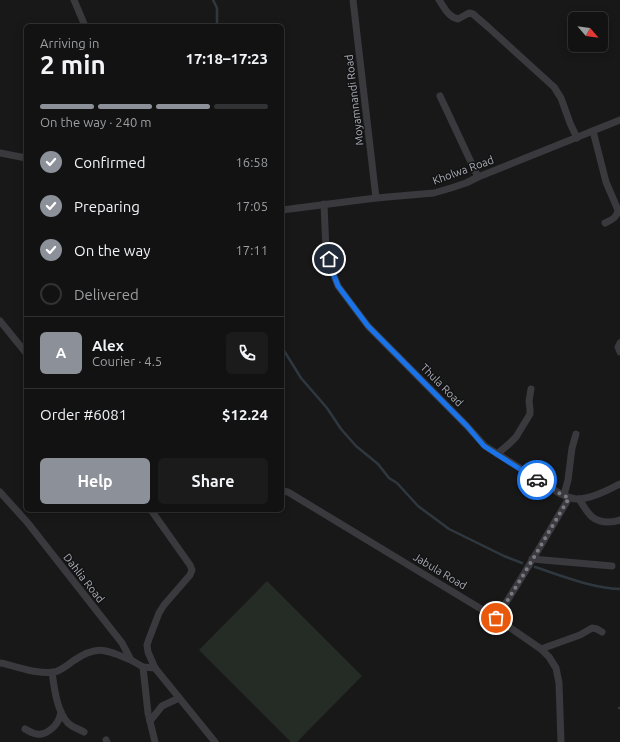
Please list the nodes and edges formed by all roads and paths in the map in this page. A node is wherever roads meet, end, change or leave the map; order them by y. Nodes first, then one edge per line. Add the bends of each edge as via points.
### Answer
1 (74, 0) edge
2 (353, 0) edge
3 (439, 0) edge
4 (84, 24) edge
5 (440, 96) dead end
6 (620, 120) edge
7 (593, 131) junction
8 (577, 138) junction
9 (0, 153) edge
10 (24, 158) edge
11 (478, 177) junction
12 (376, 198) junction
13 (324, 204) junction
14 (284, 210) edge
15 (605, 223) dead end
16 (0, 321) edge
17 (620, 343) edge
18 (24, 351) edge
19 (620, 352) edge
20 (531, 389) dead end
21 (576, 434) dead end
22 (497, 454) junction
23 (620, 484) edge
24 (284, 491) edge
25 (0, 492) edge
26 (566, 496) junction
27 (579, 499) junction
28 (152, 512) edge
29 (620, 520) edge
30 (532, 559) junction
31 (612, 566) dead end
32 (496, 618) junction
33 (602, 632) dead end
34 (541, 648) junction
35 (131, 660) junction
36 (0, 663) edge
37 (143, 667) junction
38 (155, 668) junction
39 (52, 672) junction
40 (179, 698) junction
41 (62, 712) junction
42 (150, 722) junction
43 (25, 729) dead end
44 (84, 732) dead end
45 (155, 742) edge
46 (216, 742) edge
47 (560, 742) edge

1 - 4 street
2 - 12 street, Moyamnandi Road
3 - 8 street via 454,18 473,14 554,87
5 - 11 street
6 - 7 street, Kholwa Road
7 - 8 street, Kholwa Road
7 - 15 street via 606,182 618,210 616,217
8 - 11 street, Kholwa Road
9 - 10 street
11 - 12 street, Kholwa Road via 434,193
12 - 13 street, Kholwa Road
13 - 14 street, Kholwa Road
13 - 22 street, Thula Road via 326,250 338,286 368,326 484,446
16 - 18 street
17 - 19 street
20 - 22 street via 530,414 516,437
21 - 26 street
22 - 26 street, Thula Road
23 - 27 street, Thula Road via 600,494
24 - 32 street, Jabula Road
25 - 35 street, Dahlia Road via 27,522 122,643
26 - 27 street, Thula Road
26 - 30 street
27 - 29 street via 597,520
28 - 38 street via 192,570 164,605 152,630 147,646
30 - 31 street
30 - 32 street
32 - 34 street, Jabula Road
33 - 34 street via 592,628 580,635
34 - 47 street, Jabula Road via 556,668 559,682
35 - 37 street
35 - 39 street via 98,650
36 - 39 street
37 - 38 street
37 - 42 street
38 - 40 street
39 - 41 street
40 - 42 street via 162,706
40 - 46 street
41 - 43 street via 58,721 47,732 37,734
41 - 44 street via 69,724
42 - 45 street

